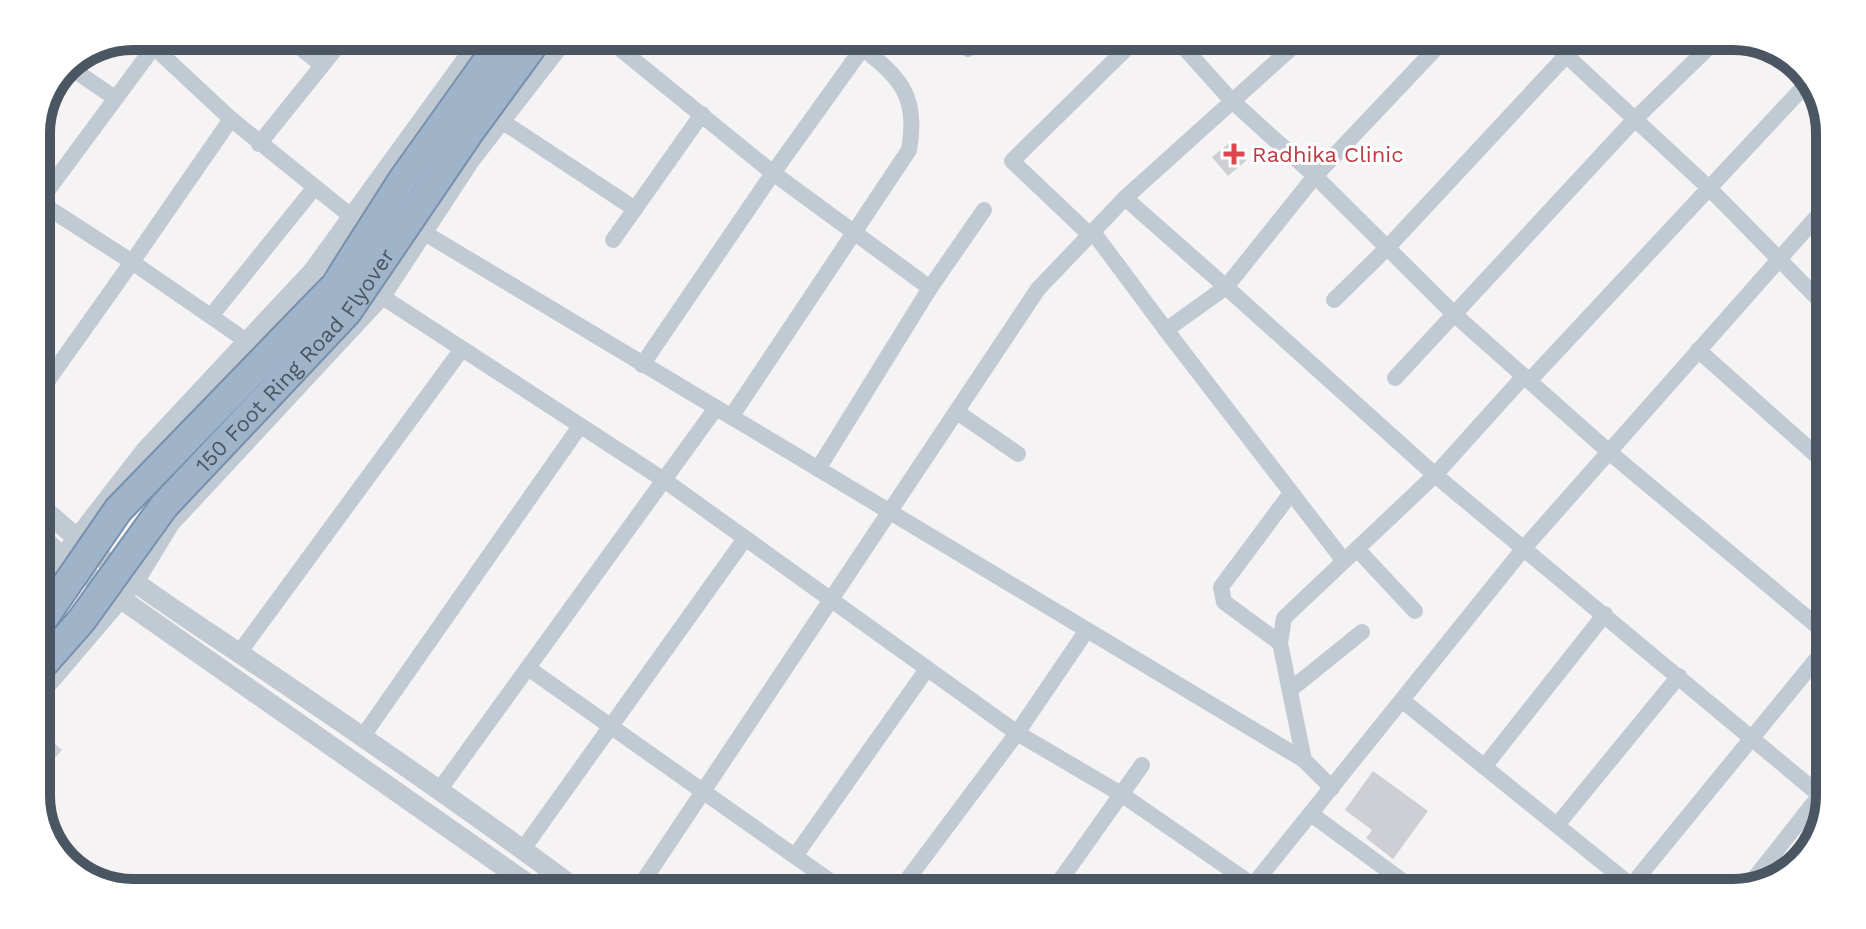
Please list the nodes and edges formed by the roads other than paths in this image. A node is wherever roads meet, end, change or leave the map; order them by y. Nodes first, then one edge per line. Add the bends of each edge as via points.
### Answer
1 (143, 50) edge
2 (157, 50) edge
3 (303, 50) edge
4 (334, 50) edge
5 (473, 50) edge
6 (495, 50) edge
7 (529, 50) edge
8 (555, 50) edge
9 (622, 50) edge
10 (853, 50) edge
11 (865, 50) edge
12 (1125, 50) edge
13 (1186, 50) edge
14 (1289, 50) edge
15 (1434, 50) edge
16 (1563, 50) edge
17 (1567, 50) edge
18 (1706, 50) edge
19 (322, 65) junction
20 (77, 72) edge
21 (1803, 88) edge
22 (115, 98) junction
23 (1231, 100) junction
24 (702, 114) junction
25 (1636, 118) junction
26 (231, 119) junction
27 (500, 120) junction
28 (259, 144) junction
29 (773, 173) junction
30 (1315, 176) junction
31 (50, 186) edge
32 (315, 187) junction
33 (1709, 188) junction
34 (1125, 198) junction
35 (635, 209) junction
36 (984, 210) dead end
37 (50, 211) edge
38 (352, 217) junction
39 (1816, 219) edge
40 (423, 232) junction
41 (853, 232) junction
42 (1092, 234) junction
43 (613, 240) dead end
44 (1387, 248) junction
45 (1778, 260) junction
46 (132, 262) junction
47 (1226, 287) junction
48 (930, 288) junction
49 (381, 296) junction
50 (1816, 297) edge
51 (1334, 300) dead end
52 (1455, 315) junction
53 (211, 316) junction
54 (1166, 330) junction
55 (248, 342) junction
56 (462, 349) junction
57 (1698, 350) junction
58 (642, 365) junction
59 (50, 377) edge
60 (1395, 378) dead end
61 (1527, 379) junction
62 (716, 408) junction
63 (957, 412) junction
64 (731, 417) junction
65 (580, 426) junction
66 (1609, 452) junction
67 (1018, 454) dead end
68 (1816, 455) edge
69 (818, 469) junction
70 (1435, 475) junction
71 (664, 480) junction
72 (1291, 493) junction
73 (890, 512) junction
74 (50, 515) edge
75 (76, 540) junction
76 (744, 540) junction
77 (50, 546) edge
78 (1524, 548) junction
79 (1357, 549) junction
80 (64, 559) junction
81 (1344, 561) junction
82 (50, 576) edge
83 (128, 590) junction
84 (833, 600) junction
85 (50, 609) edge
86 (1415, 611) dead end
87 (1605, 614) junction
88 (1816, 625) edge
89 (1087, 630) junction
90 (1362, 632) dead end
91 (1280, 643) junction
92 (239, 653) junction
93 (50, 656) edge
94 (1816, 660) edge
95 (528, 668) junction
96 (927, 669) junction
97 (1679, 676) junction
98 (50, 681) edge
99 (1290, 690) junction
100 (1403, 701) junction
101 (614, 727) junction
102 (1017, 733) junction
103 (363, 736) junction
104 (1753, 740) junction
105 (1304, 760) junction
106 (1142, 765) dead end
107 (1484, 767) junction
108 (1332, 788) junction
109 (440, 789) junction
110 (704, 790) junction
111 (1816, 792) edge
112 (1121, 794) junction
113 (1815, 801) edge
114 (1311, 814) junction
115 (1557, 825) junction
116 (523, 849) junction
117 (795, 856) junction
118 (1757, 876) edge
119 (521, 879) edge
120 (563, 879) edge
121 (645, 879) edge
122 (827, 879) edge
123 (908, 879) edge
124 (1061, 879) edge
125 (1239, 879) edge
126 (1258, 879) edge
127 (1400, 879) edge
128 (1620, 879) edge
129 (1642, 879) edge

1 - 22 street
2 - 26 street
3 - 19 street
4 - 19 street
5 - 38 street
6 - 85 highway, 150 Foot Ring Road Flyover, bridge via 335,286 118,510
7 - 93 highway, 150 Foot Ring Road Flyover, bridge via 347,312 164,506
8 - 27 street
9 - 24 street
10 - 29 street
11 - 41 street via 896,74 909,97 914,126 909,150
12 - 42 street via 1012,161
13 - 23 street
14 - 23 street
15 - 30 street
16 - 44 street
17 - 25 street
18 - 25 street
19 - 28 street
20 - 22 street
21 - 33 street
22 - 31 street
23 - 30 street
23 - 34 street
24 - 29 street
24 - 35 street
25 - 33 street
25 - 52 street
26 - 28 street
26 - 46 street
27 - 35 street
27 - 40 street
28 - 32 street
29 - 41 street
29 - 58 street
30 - 44 street
30 - 47 street
32 - 38 street
32 - 53 street
33 - 45 street
33 - 61 street
34 - 42 street
34 - 47 street
35 - 43 street
36 - 48 street
37 - 46 street
38 - 55 street via 313,271
39 - 45 street
40 - 49 street
40 - 58 street
41 - 48 street
41 - 64 street
42 - 54 street
42 - 63 street via 1038,289
44 - 51 street
44 - 52 street
45 - 50 street
45 - 57 street
46 - 53 street
46 - 59 street
47 - 54 street
47 - 70 street
48 - 69 street
49 - 56 street
49 - 83 street via 170,523
52 - 60 street
52 - 61 street
53 - 55 street
54 - 72 street
55 - 75 street via 145,451
56 - 65 street
56 - 92 street
57 - 66 street
57 - 68 street
58 - 62 street
61 - 66 street
61 - 70 street
62 - 64 street
62 - 71 street
63 - 67 street
63 - 73 street
64 - 69 street
65 - 71 street
65 - 103 street
66 - 78 street
66 - 88 street
69 - 73 street
70 - 78 street
70 - 79 street
71 - 76 street
71 - 95 street
72 - 81 street
72 - 91 street via 1220,595
73 - 84 street
73 - 89 street
74 - 75 street
75 - 80 street
75 - 83 street
76 - 84 street
76 - 101 street
77 - 80 street
78 - 87 street
78 - 100 street
79 - 81 street
79 - 86 street
80 - 82 street
80 - 83 street
81 - 91 street via 1284,618
83 - 92 street
83 - 98 street
83 - 119 street
84 - 96 street
84 - 110 street
87 - 97 street
87 - 107 street
89 - 102 street
89 - 105 street
90 - 99 street
91 - 99 street
92 - 103 street
94 - 104 street
95 - 101 street
95 - 109 street
96 - 102 street
96 - 117 street
97 - 104 street
97 - 115 street
99 - 105 street
100 - 107 street
100 - 108 street
101 - 110 street
101 - 116 street
102 - 112 street
102 - 123 street
103 - 109 street
104 - 111 street
104 - 129 street
105 - 108 street
106 - 112 street
107 - 115 street
108 - 114 street
109 - 116 street
110 - 117 street
110 - 121 street
112 - 124 street
112 - 125 street
113 - 118 street
114 - 126 street
114 - 127 street
115 - 128 street
116 - 120 street
117 - 122 street

